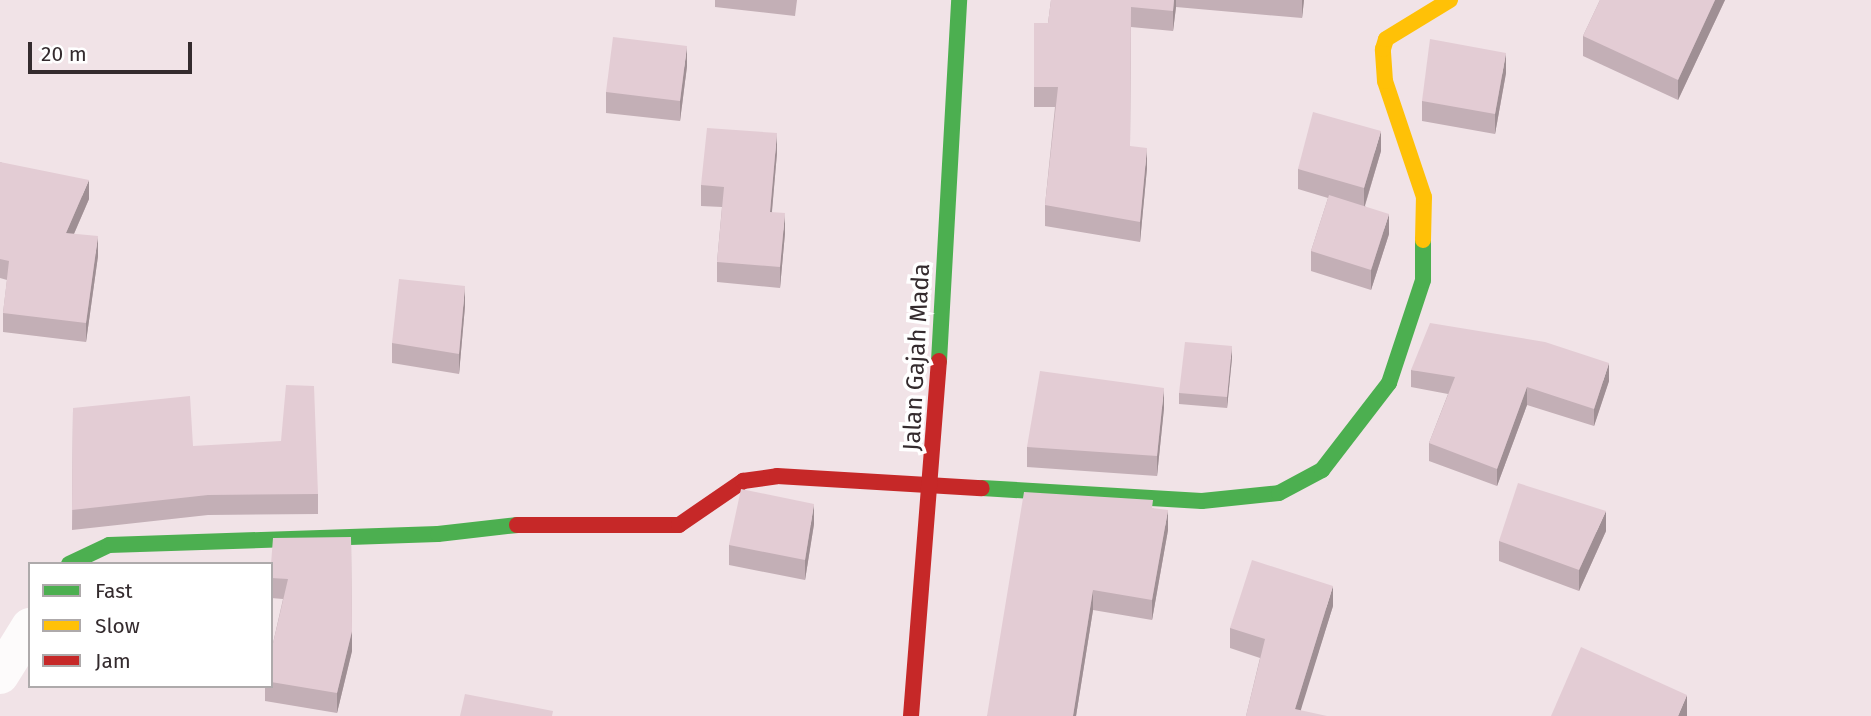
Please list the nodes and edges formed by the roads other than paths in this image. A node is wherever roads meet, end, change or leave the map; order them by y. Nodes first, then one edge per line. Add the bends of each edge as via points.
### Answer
1 (959, 0) edge
2 (1450, 0) edge
3 (932, 488) junction
4 (73, 562) edge
5 (28, 630) edge
6 (0, 675) edge
7 (911, 716) edge

1 - 3 main road, Jalan Gajah Mada
2 - 3 main road via 1386,39 1385,81 1424,197 1423,280 1389,383 1322,470 1279,493 1202,501
3 - 4 main road via 777,476 743,481 679,525 654,529 560,520 438,534 210,537 109,545
3 - 7 main road, Jalan Gajah Mada
5 - 6 street

